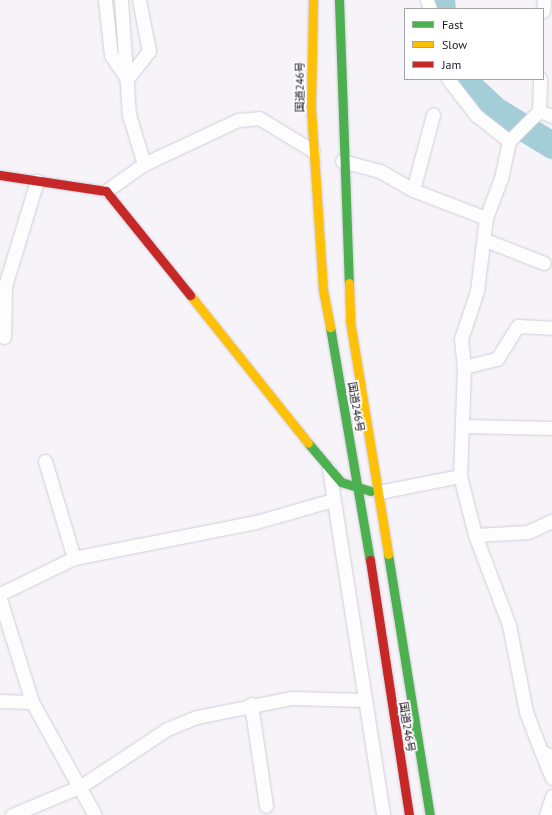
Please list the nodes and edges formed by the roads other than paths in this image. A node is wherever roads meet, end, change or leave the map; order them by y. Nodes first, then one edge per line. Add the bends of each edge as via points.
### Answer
1 (105, 0) edge
2 (121, 0) edge
3 (139, 0) edge
4 (313, 0) edge
5 (339, 0) edge
6 (127, 79) junction
7 (449, 80) edge
8 (540, 80) edge
9 (537, 113) junction
10 (432, 115) dead end
11 (552, 116) edge
12 (512, 139) junction
13 (313, 151) junction
14 (342, 161) junction
15 (144, 164) junction
16 (0, 175) edge
17 (37, 182) junction
18 (106, 190) junction
19 (413, 190) junction
20 (486, 218) junction
21 (485, 240) junction
22 (544, 263) dead end
23 (2, 287) edge
24 (552, 328) edge
25 (4, 337) dead end
26 (464, 367) junction
27 (464, 426) junction
28 (552, 428) edge
29 (45, 461) dead end
30 (329, 469) junction
31 (460, 476) junction
32 (359, 489) junction
33 (379, 492) junction
34 (333, 500) junction
35 (552, 521) edge
36 (475, 535) junction
37 (74, 558) junction
38 (0, 594) edge
39 (0, 598) edge
40 (364, 700) junction
41 (0, 701) edge
42 (32, 702) junction
43 (251, 704) junction
44 (546, 754) edge
45 (552, 778) edge
46 (81, 786) junction
47 (552, 796) edge
48 (266, 806) dead end
49 (12, 815) edge
50 (95, 815) edge
51 (383, 815) edge
52 (409, 815) edge
53 (430, 815) edge
54 (546, 815) edge

1 - 6 street via 111,55
2 - 6 street
3 - 6 street via 148,51
4 - 13 main road, 国道246号
5 - 14 main road, 国道246号
6 - 15 street via 129,116
7 - 12 street via 476,115
8 - 9 street
9 - 11 street
9 - 12 street
10 - 19 street
12 - 20 street
13 - 15 street via 259,118 238,120
13 - 32 main road, 国道246号 via 323,290
14 - 19 street via 380,170
14 - 33 main road, 国道246号 via 350,321
15 - 18 street
16 - 17 main road
17 - 18 main road
17 - 23 street
18 - 30 main road
19 - 20 street
20 - 21 street
21 - 22 street
21 - 26 street via 477,291 461,339
23 - 25 street
24 - 26 street via 518,326 497,359
26 - 27 street
27 - 28 street
27 - 31 street
29 - 37 street
30 - 32 main road via 341,482
30 - 34 street
31 - 33 street
31 - 36 street
32 - 33 main road
32 - 52 main road, 国道246号
33 - 53 main road, 国道246号
34 - 37 street via 256,522
34 - 40 street
35 - 36 street via 528,532
36 - 44 street via 509,625 526,712
37 - 38 street
39 - 42 street
40 - 43 street via 292,698
40 - 51 street
41 - 42 street
42 - 46 street
43 - 46 street via 167,729
43 - 48 street
44 - 45 street
46 - 49 street
46 - 50 street
47 - 54 street

